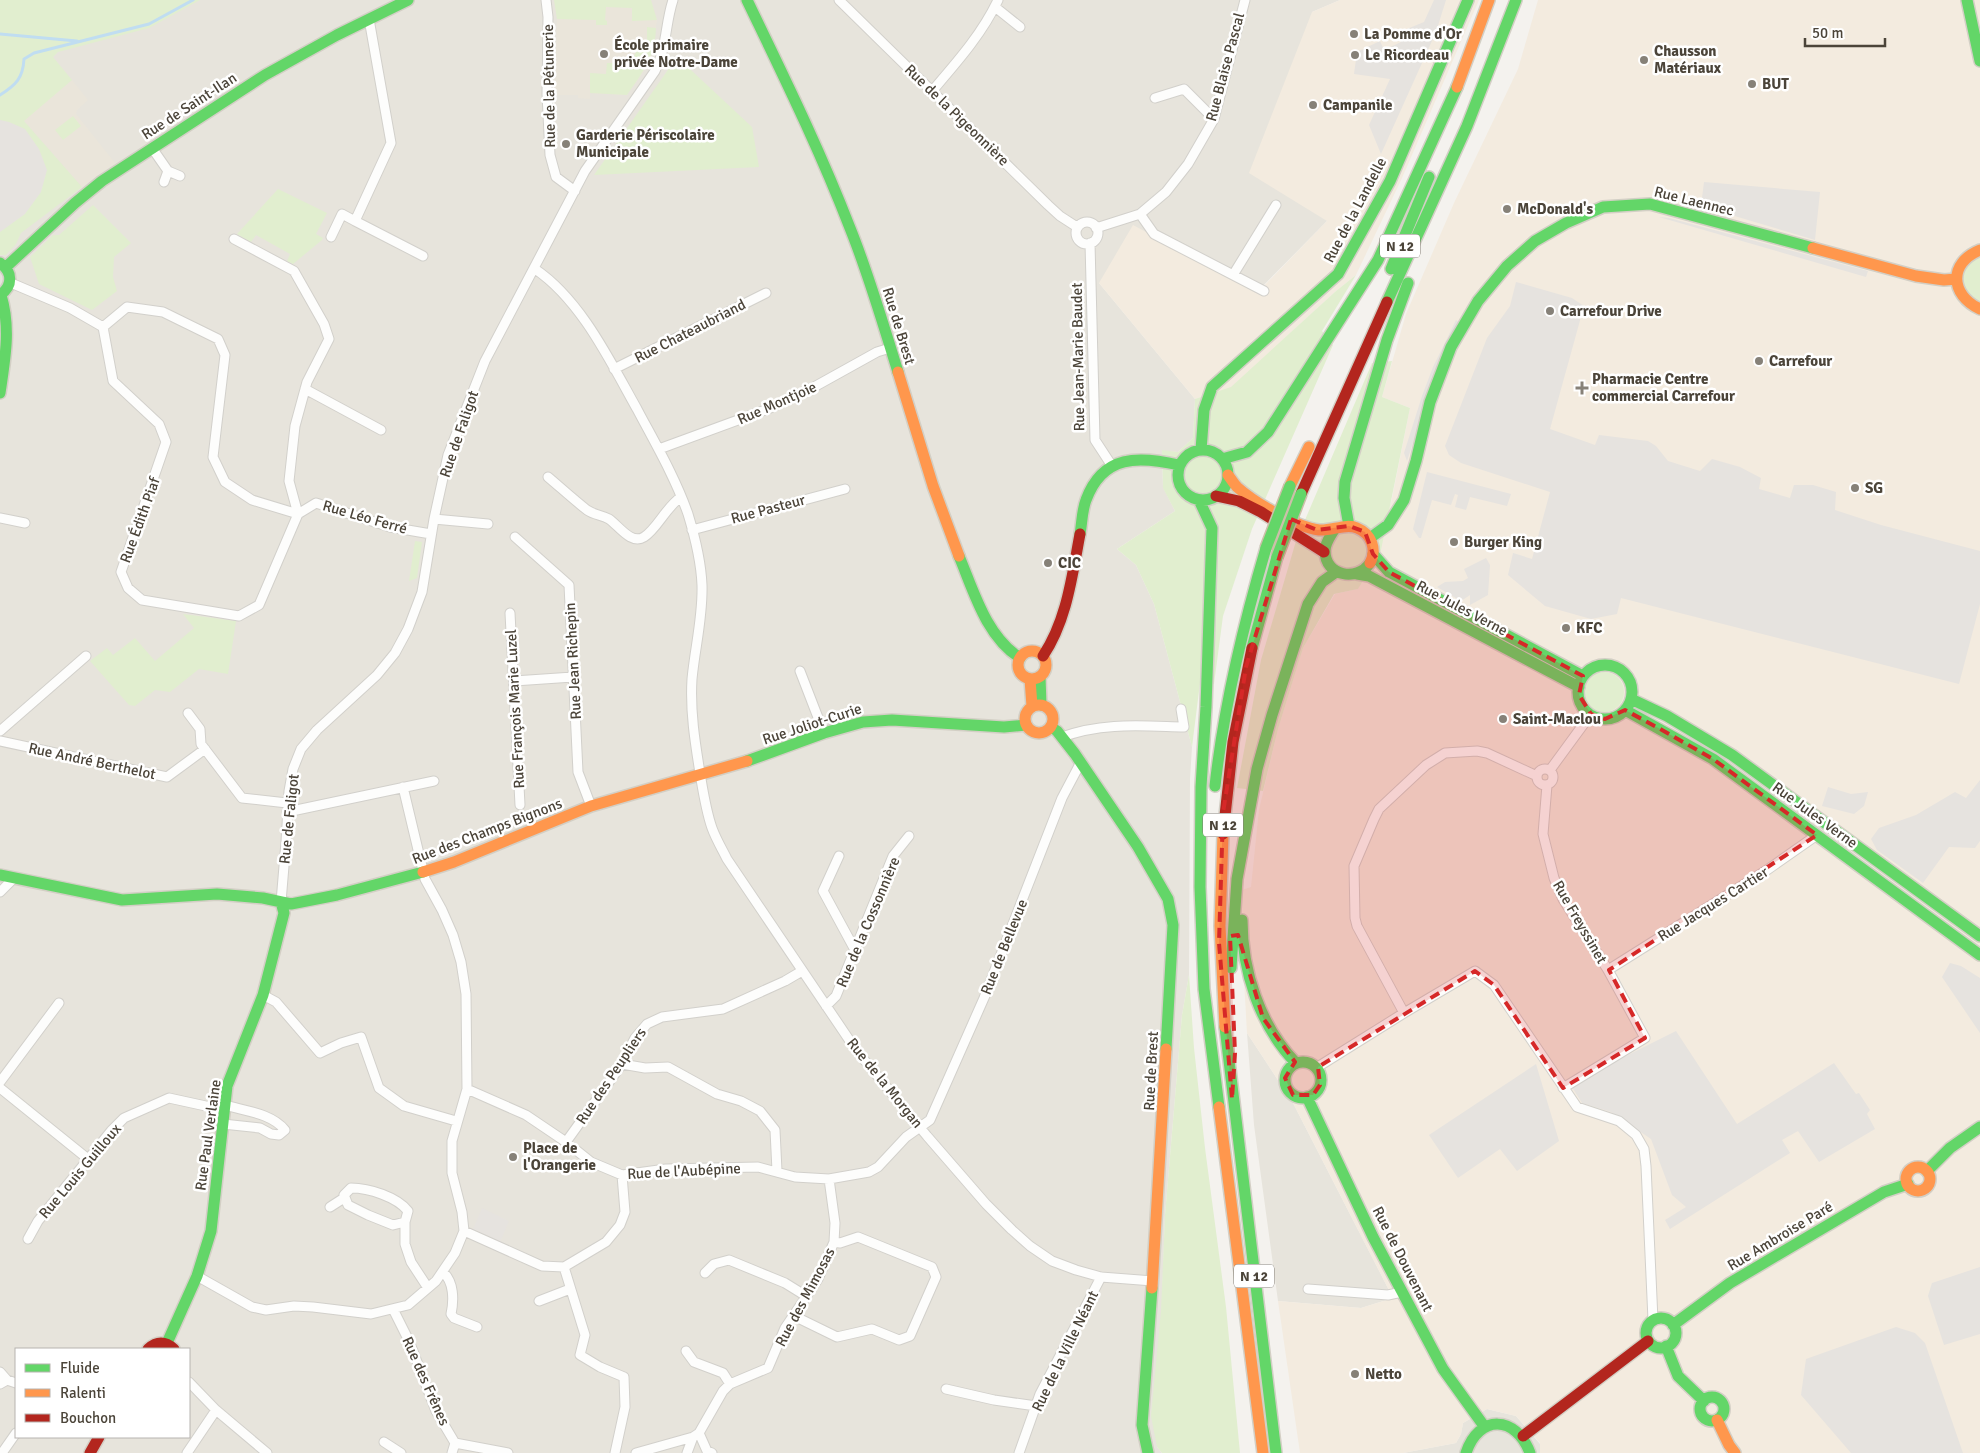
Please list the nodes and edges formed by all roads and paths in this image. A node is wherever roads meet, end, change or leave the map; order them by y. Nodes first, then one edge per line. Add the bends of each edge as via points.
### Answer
1 (408, 0) edge
2 (546, 0) edge
3 (673, 0) edge
4 (747, 0) edge
5 (839, 0) edge
6 (1245, 0) edge
7 (1468, 0) edge
8 (1489, 0) edge
9 (1498, 0) edge
10 (1516, 0) edge
11 (1967, 0) edge
12 (996, 4) edge
13 (369, 19) junction
14 (1020, 27) dead end
15 (1980, 61) edge
16 (933, 90) junction
17 (1154, 98) dead end
18 (1214, 120) junction
19 (152, 148) junction
20 (168, 171) junction
21 (180, 176) dead end
22 (164, 182) dead end
23 (575, 191) junction
24 (1276, 205) dead end
25 (1140, 214) junction
26 (355, 221) junction
27 (1077, 227) junction
28 (1096, 228) junction
29 (1422, 230) junction
30 (331, 237) dead end
31 (234, 239) dead end
32 (1090, 243) junction
33 (1980, 250) edge
34 (423, 256) dead end
35 (3, 265) edge
36 (535, 269) junction
37 (1233, 275) junction
38 (1956, 279) junction
39 (11, 283) junction
40 (1264, 291) dead end
41 (766, 293) dead end
42 (0, 295) edge
43 (1980, 309) edge
44 (103, 327) junction
45 (890, 348) junction
46 (614, 369) junction
47 (2, 372) edge
48 (305, 389) junction
49 (0, 393) edge
50 (1329, 404) dead end
51 (380, 430) dead end
52 (1313, 437) dead end
53 (659, 449) junction
54 (1201, 450) junction
55 (1222, 459) junction
56 (1179, 465) junction
57 (1112, 466) junction
58 (1228, 475) junction
59 (548, 477) dead end
60 (845, 489) dead end
61 (1216, 496) junction
62 (680, 497) junction
63 (1199, 500) junction
64 (298, 514) junction
65 (0, 518) edge
66 (434, 519) junction
67 (24, 523) dead end
68 (488, 524) dead end
69 (1349, 526) junction
70 (692, 530) junction
71 (1334, 530) junction
72 (431, 534) junction
73 (515, 537) dead end
74 (1370, 538) junction
75 (1324, 552) junction
76 (1373, 554) junction
77 (1336, 572) junction
78 (1357, 574) junction
79 (510, 613) dead end
80 (86, 656) dead end
81 (1043, 656) junction
82 (1020, 658) junction
83 (800, 671) dead end
84 (573, 677) junction
85 (1035, 678) junction
86 (514, 681) junction
87 (1581, 682) junction
88 (1631, 699) junction
89 (1037, 706) junction
90 (1181, 709) dead end
91 (1625, 710) junction
92 (188, 712) dead end
93 (1591, 714) junction
94 (1026, 725) junction
95 (1051, 726) junction
96 (0, 731) edge
97 (824, 733) junction
98 (1062, 737) junction
99 (0, 741) edge
100 (205, 749) junction
101 (1081, 762) junction
102 (1550, 770) junction
103 (700, 775) junction
104 (1536, 776) junction
105 (434, 781) dead end
106 (1547, 785) junction
107 (403, 787) junction
108 (520, 805) dead end
109 (592, 806) junction
110 (287, 807) junction
111 (1249, 818) junction
112 (1817, 835) junction
113 (909, 836) dead end
114 (839, 856) dead end
115 (424, 872) junction
116 (0, 875) edge
117 (14, 878) junction
118 (0, 892) edge
119 (281, 902) junction
120 (1980, 936) edge
121 (855, 950) junction
122 (1980, 955) edge
123 (1608, 970) junction
124 (802, 971) junction
125 (1204, 989) junction
126 (263, 995) junction
127 (60, 1003) dead end
128 (826, 1006) junction
129 (1404, 1013) junction
130 (1296, 1063) junction
131 (622, 1064) junction
132 (1316, 1068) junction
133 (0, 1082) edge
134 (0, 1088) edge
135 (1563, 1088) junction
136 (467, 1089) junction
137 (1307, 1097) junction
138 (1232, 1099) junction
139 (225, 1108) junction
140 (456, 1121) junction
141 (223, 1124) junction
142 (1980, 1127) edge
143 (921, 1128) junction
144 (566, 1142) junction
145 (88, 1159) junction
146 (1927, 1171) junction
147 (777, 1172) junction
148 (622, 1175) junction
149 (829, 1179) junction
150 (1908, 1184) junction
151 (344, 1198) junction
152 (330, 1206) dead end
153 (405, 1222) junction
154 (464, 1231) junction
155 (28, 1239) dead end
156 (834, 1242) junction
157 (564, 1267) junction
158 (442, 1272) junction
159 (705, 1273) dead end
160 (197, 1276) junction
161 (1101, 1278) junction
162 (1153, 1282) junction
163 (428, 1288) junction
164 (570, 1289) junction
165 (1308, 1289) dead end
166 (1402, 1292) junction
167 (806, 1296) junction
168 (539, 1301) dead end
169 (393, 1309) junction
170 (794, 1316) junction
171 (1653, 1320) junction
172 (1674, 1325) junction
173 (477, 1327) dead end
174 (1648, 1341) junction
175 (170, 1346) edge
176 (1666, 1346) junction
177 (149, 1348) edge
178 (686, 1350) dead end
179 (0, 1372) edge
180 (8, 1383) edge
181 (190, 1383) edge
182 (730, 1384) junction
183 (946, 1389) dead end
184 (1704, 1401) junction
185 (1036, 1406) junction
186 (216, 1410) junction
187 (1717, 1420) junction
188 (1484, 1426) junction
189 (15, 1434) edge
190 (696, 1435) junction
191 (1523, 1436) junction
192 (98, 1438) edge
193 (384, 1442) dead end
194 (455, 1443) junction
195 (2, 1453) edge
196 (90, 1453) edge
197 (188, 1453) edge
198 (267, 1453) edge
199 (401, 1453) edge
200 (452, 1453) edge
201 (508, 1453) edge
202 (615, 1453) edge
203 (636, 1453) edge
204 (687, 1453) edge
205 (712, 1453) edge
206 (1019, 1453) edge
207 (1148, 1453) edge
208 (1263, 1453) edge
209 (1276, 1453) edge
210 (1466, 1453) edge
211 (1530, 1453) edge
212 (1735, 1453) edge

1 - 13 main road, Rue de Saint-Ilan
2 - 23 street, Rue de la Pétunerie via 550,155 556,177
3 - 23 street, Rue de Faligot via 665,44 655,71 601,146
4 - 45 main road, Rue de Brest via 832,183
5 - 16 street, Rue de la Pigeonnière
6 - 18 street, Rue Blaise Pascal
7 - 54 main road, Rue de la Landelle via 1390,181 1338,274 1212,387 1205,399 1202,416
8 - 55 main road via 1456,90 1378,260 1268,432 1247,452
9 - 50 main road, N 12 via 1485,40 1386,280
10 - 29 main road, N 12 via 1482,92
11 - 15 main road
12 - 14 street
12 - 16 street via 958,61
13 - 19 main road, Rue de Saint-Ilan via 265,75
13 - 26 street via 391,143
16 - 27 street, Rue de la Pigeonnière via 1060,216
17 - 18 street via 1184,89
18 - 25 street, Rue Blaise Pascal via 1188,164 1166,192
19 - 20 street
19 - 35 main road, Rue de Saint-Ilan via 102,181
20 - 21 street
20 - 22 street
23 - 36 street, Rue de Faligot
24 - 37 street
25 - 28 street, Rue Blaise Pascal
25 - 37 street via 1154,234
26 - 30 street via 342,214
26 - 34 street
27 - 28 street via 1088,222
27 - 32 street via 1078,240
28 - 32 street via 1097,235
29 - 69 main road via 1418,258 1387,340 1345,482
29 - 138 main road, N 12, bridge via 1301,494 1254,631 1246,667 1233,738 1220,861 1219,943
31 - 48 street, Rue Léo Ferré via 294,271 324,324 329,339
32 - 57 street, Rue Jean-Marie Baudet via 1095,440
33 - 38 main road via 1962,262
35 - 39 main road
36 - 46 street, Rue de la Morgan via 586,323
36 - 66 street, Rue de Faligot via 485,361 448,455
37 - 40 street
38 - 43 main road via 1961,296
38 - 74 main road, Rue Laennec via 1916,276 1650,204 1603,207 1566,223 1535,241 1507,266 1478,300 1451,347 1430,402 1404,500 1388,525
39 - 42 main road
39 - 44 street via 70,308
41 - 46 street, Rue Chateaubriand
42 - 47 main road via 7,312 8,331
44 - 64 street via 127,307 163,312 218,339 225,355 213,458 225,482 252,500
44 - 64 street, Rue Édith Piaf via 113,382 159,424 166,442 121,572 128,588 142,600 239,616 259,605
45 - 53 street, Rue Montjoie via 768,409
45 - 82 main road, Rue de Brest via 943,517 999,639
46 - 53 street, Rue de la Morgan
47 - 49 main road
48 - 51 street
48 - 64 street, Rue Léo Ferré via 295,426 289,481
52 - 125 main road, N 12, bridge via 1266,548 1236,653 1219,742 1213,803
53 - 62 street, Rue de la Morgan
54 - 55 main road via 1209,450
54 - 56 main road via 1188,454
55 - 58 main road
56 - 57 main road via 1131,458
56 - 63 main road via 1181,487
57 - 81 main road via 1090,489 1086,500 1064,608 1051,645
58 - 61 main road via 1222,491
58 - 71 main road via 1244,493 1304,526
59 - 62 street via 587,510 609,520 632,538 646,536
60 - 70 street, Rue Pasteur
61 - 63 main road
61 - 75 main road via 1257,510
62 - 70 street, Rue de la Morgan
63 - 125 main road via 1212,528 1201,787
64 - 72 street, Rue Léo Ferré via 316,503 390,527
65 - 67 street
66 - 68 street
66 - 72 street, Rue de Faligot
69 - 71 main road
69 - 74 main road via 1358,527
70 - 103 street, Rue de la Morgan via 702,585 691,705
71 - 75 main road via 1324,544
72 - 110 street, Rue de Faligot via 422,592 408,629 395,653 377,675 301,749 293,769
73 - 84 street, Rue Jean Richepin via 569,585
74 - 76 main road
75 - 77 main road
76 - 78 main road via 1368,566
76 - 87 main road, Rue Jules Verne via 1389,572
77 - 78 main road
77 - 111 main road via 1322,582 1308,604 1257,769
78 - 87 main road, Rue Jules Verne via 1369,576
79 - 86 street, Rue François Marie Luzel
80 - 96 street
81 - 82 main road via 1031,651
81 - 85 main road via 1046,667
82 - 85 main road via 1020,671 1026,677
83 - 97 street
84 - 86 street
84 - 109 street, Rue Jean Richepin via 578,772
85 - 89 main road
86 - 108 street, Rue François Marie Luzel
87 - 88 main road via 1594,667 1615,667 1631,683
87 - 93 main road via 1581,702
88 - 91 main road
88 - 120 main road, Rue Jules Verne via 1667,716 1732,756
89 - 94 main road via 1026,712
89 - 95 main road via 1045,706 1052,713
90 - 98 street via 1184,727 1114,725
91 - 93 main road via 1605,718
91 - 112 main road, Rue Jules Verne via 1706,755
92 - 100 street via 200,729 201,744
93 - 102 street
94 - 95 main road via 1036,733
94 - 97 main road, Rue Joliot-Curie via 1004,727 879,720
95 - 98 main road, Rue de Brest
97 - 103 main road, Rue Joliot-Curie
98 - 101 main road, Rue de Brest
99 - 100 street, Rue André Berthelot via 167,777
100 - 110 street via 242,798
101 - 143 street, Rue de Bellevue via 1062,798 947,1085 930,1120
101 - 162 main road, Rue de Brest via 1154,873 1168,899 1173,925
102 - 104 street via 1543,769
102 - 106 street via 1553,780
103 - 109 main road, Rue des Champs Bignons
103 - 124 street, Rue de la Morgan via 712,828 727,859
104 - 106 street via 1539,783
104 - 129 street via 1487,753 1445,753 1426,764 1379,809 1354,866 1355,918
105 - 107 street
106 - 123 street, Rue Freyssinet via 1543,834 1554,878 1571,912
107 - 110 street
107 - 115 street
109 - 115 main road, Rue des Champs Bignons
110 - 119 street, Rue de Faligot
111 - 130 main road via 1241,928 1247,968 1263,1018 1278,1044
111 - 138 main road via 1234,909 1231,963 1235,1052
112 - 122 main road, Rue Jules Verne
112 - 123 street, Rue Jacques Cartier
113 - 121 street, Rue de la Cossonnière via 893,856
114 - 121 street via 823,891
115 - 119 main road, Rue des Champs Bignons via 336,895 291,904
115 - 136 street via 453,935 461,962 466,994
116 - 117 main road, Rue des Champs Bignons
117 - 118 street
117 - 119 main road, Rue des Champs Bignons via 122,900 217,894
119 - 126 main road, Rue Paul Verlaine via 284,913
121 - 128 street, Rue de la Cossonnière via 836,996
123 - 135 street, Rue Freyssinet via 1645,1038
124 - 128 street, Rue de la Morgan
124 - 131 street, Rue des Peupliers via 723,1009 662,1017 646,1024
125 - 208 main road, N 12
126 - 139 main road, Rue Paul Verlaine via 228,1086
126 - 140 street via 276,1002 320,1053 361,1037 379,1088 404,1106
127 - 133 street
128 - 143 street, Rue de la Morgan via 856,1050
129 - 132 street
129 - 135 street via 1476,971 1494,984
130 - 132 main road via 1309,1063
130 - 137 main road via 1286,1074 1286,1088 1293,1095
131 - 144 street, Rue des Peupliers
131 - 147 street via 668,1067 717,1094 760,1111 775,1130
132 - 137 main road via 1320,1085
134 - 145 street
135 - 171 street via 1577,1107 1619,1121 1636,1135 1644,1149
136 - 140 street
136 - 144 street, Rue de l'Aubépine via 526,1115
137 - 166 main road, Rue de Douvenant
138 - 209 main road, N 12
139 - 141 main road, Rue Paul Verlaine
139 - 141 street, Rue Louis Guilloux via 263,1116 278,1122 285,1130 279,1135 260,1128
139 - 145 street, Rue Louis Guilloux via 169,1098 124,1118
140 - 154 street via 452,1173
141 - 160 main road, Rue Paul Verlaine via 211,1231
142 - 146 main road via 1950,1148
143 - 149 street, Rue de l'Aubépine via 906,1137 878,1167 869,1172
143 - 161 street, Rue de la Morgan via 986,1204 1030,1246 1052,1261
144 - 148 street, Rue de l'Aubépine via 591,1162
145 - 155 street, Rue Louis Guilloux via 38,1221
146 - 150 main road via 1920,1168 1912,1170 1907,1176
146 - 150 main road via 1930,1178 1926,1188 1916,1191
147 - 148 street, Rue de l'Aubépine via 758,1167 712,1166 666,1168
147 - 149 street, Rue de l'Aubépine via 795,1177
148 - 157 street via 625,1212 620,1225 606,1242
149 - 156 street, Rue des Mimosas via 835,1223
150 - 172 main road, Rue Ambroise Paré via 1884,1192 1730,1283
151 - 152 street
151 - 153 street via 348,1204 393,1225
151 - 153 street via 351,1188 388,1198 403,1204 408,1211
153 - 163 street via 405,1244 411,1262
154 - 157 street via 542,1266
154 - 158 street via 455,1254
156 - 167 street, Rue des Mimosas via 818,1279
156 - 170 street via 858,1237 932,1267 936,1277 910,1336 899,1340 872,1329 836,1337
157 - 164 street
158 - 163 street
158 - 173 street via 448,1277 454,1303 451,1314
159 - 167 street via 714,1264 729,1260 785,1283
160 - 169 street via 252,1307 266,1310 313,1307 371,1314
160 - 175 main road, Rue Paul Verlaine
161 - 162 street, Rue de la Morgan
161 - 185 street, Rue de la Ville Néant
162 - 207 main road, Rue de Brest via 1142,1425
163 - 169 street via 408,1305
164 - 168 street
164 - 202 street via 585,1334 580,1355 624,1378 625,1408
165 - 166 street via 1388,1295
166 - 188 main road, Rue de Douvenant via 1443,1369
167 - 170 street, Rue des Mimosas
169 - 194 street, Rue des Frênes via 436,1411
170 - 182 street, Rue des Mimosas via 785,1328 768,1368
171 - 172 main road via 1666,1319
171 - 174 main road via 1646,1331
172 - 176 main road via 1674,1340
174 - 176 main road via 1656,1347
174 - 191 main road
175 - 177 main road via 158,1342
176 - 184 main road via 1678,1376
178 - 182 street via 694,1362 723,1373
179 - 180 street
181 - 186 street
182 - 190 street
183 - 185 street
184 - 187 main road via 1702,1416
184 - 187 main road via 1714,1398 1723,1404 1724,1411
185 - 206 street, Rue de la Ville Néant
186 - 197 street
186 - 198 street
187 - 212 main road
188 - 191 main road via 1505,1424
188 - 210 main road via 1470,1440
189 - 195 street
190 - 203 street
190 - 204 street
190 - 205 street
191 - 211 main road
192 - 196 main road
193 - 199 street
194 - 200 street, Rue des Frênes
194 - 201 street

